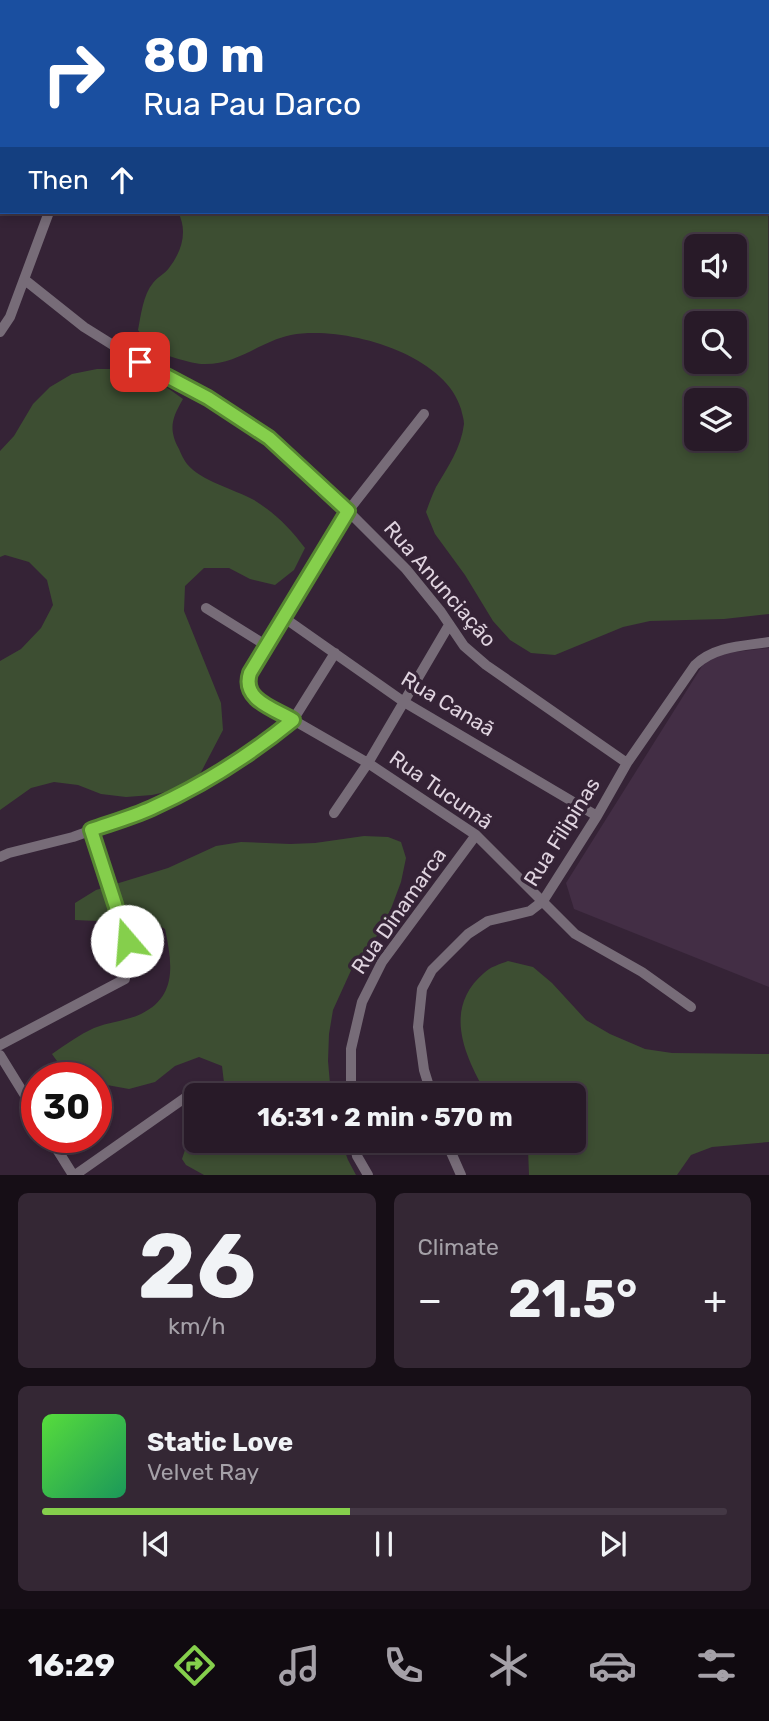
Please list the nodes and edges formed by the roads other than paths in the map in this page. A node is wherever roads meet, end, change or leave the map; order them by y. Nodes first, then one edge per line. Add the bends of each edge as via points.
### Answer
1 (48, 214) edge
2 (25, 280) junction
3 (0, 332) edge
4 (424, 414) dead end
5 (348, 511) junction
6 (206, 608) dead end
7 (283, 617) junction
8 (449, 625) junction
9 (769, 642) edge
10 (267, 646) junction
11 (335, 653) junction
12 (404, 702) junction
13 (293, 720) junction
14 (368, 763) junction
15 (627, 763) junction
16 (334, 813) dead end
17 (597, 816) junction
18 (91, 830) junction
19 (476, 835) junction
20 (0, 857) edge
21 (543, 901) junction
22 (691, 1007) dead end
23 (0, 1045) edge
24 (0, 1055) edge
25 (351, 1083) edge
26 (428, 1083) edge
27 (21, 1089) edge
28 (184, 1099) edge
29 (60, 1153) edge
30 (357, 1153) edge
31 (451, 1153) edge
32 (74, 1175) edge
33 (368, 1175) edge
34 (461, 1175) edge

1 - 2 street
2 - 3 street
2 - 5 street, Rua Anunciação via 84,327 269,438
4 - 5 street
5 - 7 street
5 - 8 street, Rua Anunciação via 406,569
6 - 10 street
7 - 10 street
7 - 11 street, Rua Canaã
8 - 12 street
8 - 15 street, Rua Anunciação via 486,665
9 - 15 street, Rua Filipinas via 704,657
10 - 13 street, Rua Tucumã via 250,673 248,689
11 - 12 street, Rua Canaã
11 - 13 street
12 - 14 street
12 - 17 street, Rua Canaã
13 - 14 street, Rua Tucumã
13 - 18 street via 264,744 185,792
14 - 16 street
14 - 19 street, Rua Tucumã
15 - 17 street, Rua Filipinas
17 - 21 street, Rua Filipinas
18 - 20 street
18 - 23 street via 127,941 125,979
19 - 21 street, Rua Tucumã
19 - 25 street, Rua Dinamarca via 382,962 362,1002 351,1049
21 - 22 street, Rua Tucumã via 575,934 642,972
21 - 26 street, Rua Filipinas via 530,911 488,922 468,934 432,970 422,989 418,1027
24 - 27 street
28 - 32 street
29 - 32 street
30 - 33 street
31 - 34 street

